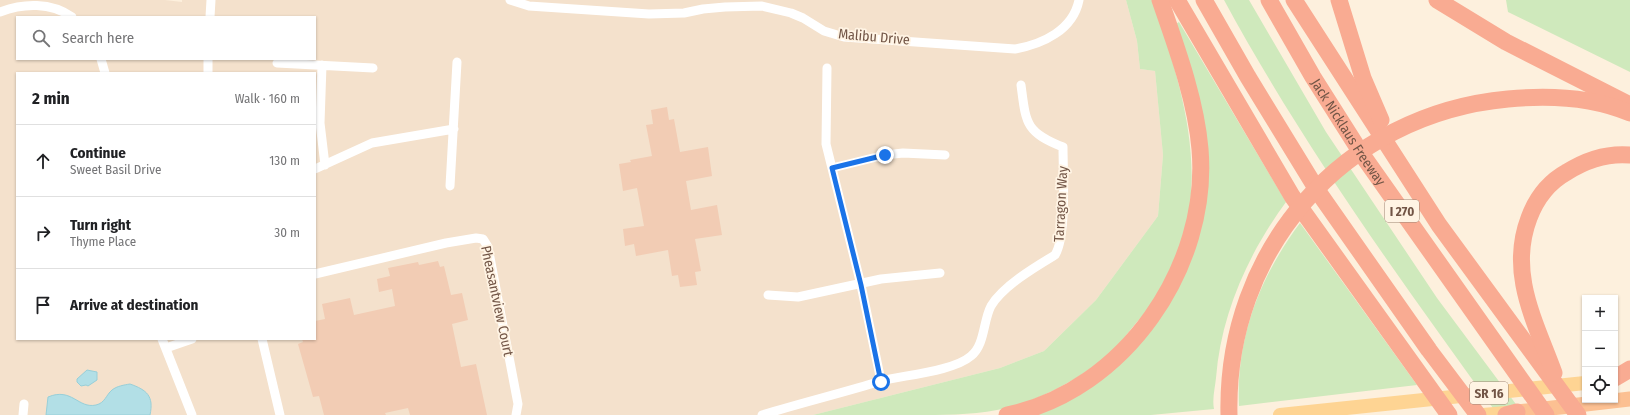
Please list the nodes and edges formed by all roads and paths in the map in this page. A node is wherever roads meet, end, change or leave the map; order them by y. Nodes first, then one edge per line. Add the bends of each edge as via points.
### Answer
1 (211, 0) edge
2 (510, 0) edge
3 (1078, 0) edge
4 (1160, 0) edge
5 (1177, 0) edge
6 (1204, 0) edge
7 (1269, 0) edge
8 (1294, 0) edge
9 (1340, 0) edge
10 (1437, 0) edge
11 (745, 3) edge
12 (0, 12) edge
13 (70, 16) edge
14 (210, 16) edge
15 (101, 60) edge
16 (208, 60) edge
17 (457, 62) dead end
18 (277, 63) dead end
19 (322, 65) junction
20 (373, 68) dead end
21 (827, 68) dead end
22 (105, 72) edge
23 (208, 72) edge
24 (1021, 85) dead end
25 (1630, 105) edge
26 (1630, 113) edge
27 (454, 129) junction
28 (1630, 154) edge
29 (945, 155) dead end
30 (325, 165) junction
31 (832, 168) junction
32 (1402, 168) junction
33 (316, 169) edge
34 (450, 186) dead end
35 (940, 273) dead end
36 (316, 274) edge
37 (861, 285) junction
38 (768, 295) dead end
39 (162, 340) edge
40 (189, 340) edge
41 (262, 340) edge
42 (166, 348) junction
43 (1630, 369) edge
44 (1618, 377) edge
45 (1618, 379) edge
46 (1630, 379) edge
47 (881, 382) junction
48 (1582, 383) edge
49 (1562, 393) junction
50 (1630, 399) edge
51 (24, 404) dead end
52 (1511, 413) edge
53 (23, 415) edge
54 (192, 415) edge
55 (280, 415) edge
56 (516, 415) edge
57 (762, 415) edge
58 (1007, 415) edge
59 (1229, 415) edge
60 (1280, 415) edge
61 (1449, 415) edge
62 (1478, 415) edge
63 (1483, 415) edge
64 (1546, 415) edge
65 (1578, 415) edge

1 - 14 street
2 - 11 street, Malibu Drive via 530,6 649,14 684,13
3 - 11 street, Malibu Drive via 1070,22 1045,40 1015,49 844,36 824,31 791,13
4 - 58 highway via 1187,89 1200,149 1199,193 1190,243 1166,292 1135,339 1078,387 1044,403
5 - 61 highway via 1292,196
6 - 62 highway via 1319,193
7 - 64 highway, Jack Nicklaus Freeway / I 270 via 1313,77 1363,156
8 - 32 highway
9 - 32 highway via 1363,78
10 - 25 highway via 1506,42
12 - 13 street via 16,6 34,5 56,9
15 - 22 street
16 - 23 street
17 - 27 street
18 - 19 street
19 - 20 street
19 - 30 street via 320,123
21 - 31 street via 826,144
24 - 47 street, Tarragon Way via 1025,119 1034,132 1063,147 1059,248 1055,255 1009,287 991,306 977,349 971,356 945,368
26 - 59 highway via 1594,102 1542,97 1490,100 1422,119 1396,130 1344,163 1311,193 1259,270 1242,314 1232,355
27 - 30 street via 372,143
27 - 34 street
28 - 49 highway via 1600,157 1581,163 1557,178 1537,200 1526,226 1520,255 1525,295
29 - 31 street via 897,154
30 - 33 street
31 - 37 street
32 - 49 highway via 1439,225
35 - 37 street via 904,275
36 - 56 street, Pheasantview Court via 446,243 483,239 488,247 518,404
37 - 38 street via 798,297
37 - 47 street
39 - 42 street
40 - 42 street
41 - 55 street
42 - 54 street
43 - 44 highway
45 - 46 main road
47 - 57 street
48 - 60 main road, SR 16
49 - 65 highway
50 - 52 highway, SR 16
51 - 53 street
52 - 63 main road, SR 16

